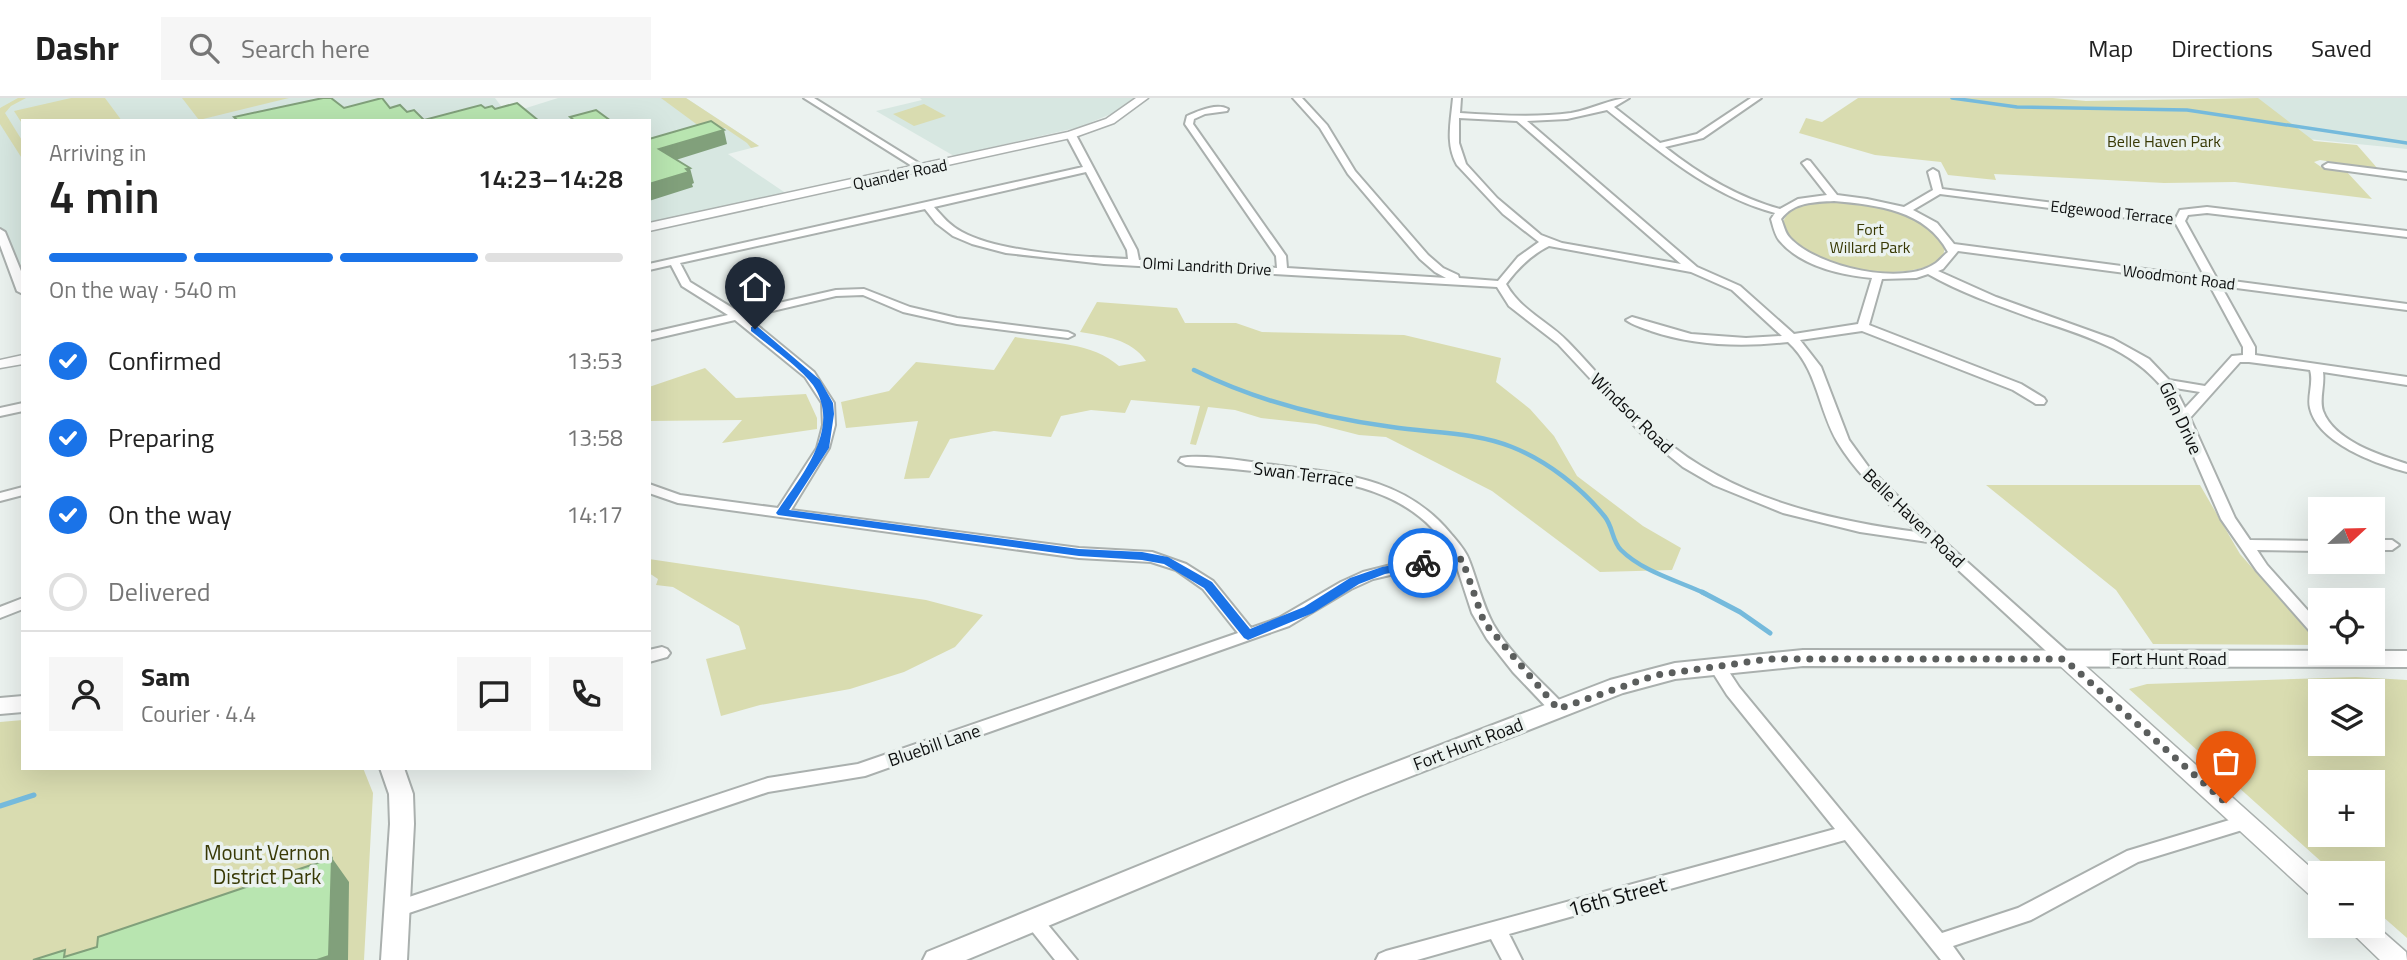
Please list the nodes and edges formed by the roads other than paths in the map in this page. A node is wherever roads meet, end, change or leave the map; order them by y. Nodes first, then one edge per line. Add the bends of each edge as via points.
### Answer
1 (808, 98) edge
2 (1143, 98) edge
3 (1297, 98) edge
4 (1457, 98) edge
5 (1625, 98) edge
6 (1756, 98) edge
7 (1609, 108) junction
8 (1224, 109) dead end
9 (1456, 115) junction
10 (1520, 119) junction
11 (1071, 135) junction
12 (1660, 146) junction
13 (1807, 163) dead end
14 (2328, 166) dead end
15 (923, 169) junction
16 (1089, 169) junction
17 (1933, 172) dead end
18 (2407, 176) edge
19 (1938, 191) junction
20 (1834, 198) junction
21 (927, 205) junction
22 (1905, 211) junction
23 (1781, 212) junction
24 (2180, 221) junction
25 (651, 227) edge
26 (0, 232) edge
27 (2407, 234) edge
28 (1548, 242) junction
29 (1952, 247) junction
30 (674, 261) junction
31 (1133, 262) junction
32 (651, 267) edge
33 (1282, 269) junction
34 (1694, 269) junction
35 (1931, 272) junction
36 (1878, 276) junction
37 (1462, 281) junction
38 (2214, 281) junction
39 (1501, 284) junction
40 (21, 286) edge
41 (2407, 307) edge
42 (738, 316) junction
43 (1632, 320) dead end
44 (1863, 327) junction
45 (1068, 335) dead end
46 (651, 337) edge
47 (1791, 337) junction
48 (2249, 358) junction
49 (21, 359) edge
50 (0, 364) edge
51 (2315, 368) junction
52 (2407, 381) edge
53 (2166, 383) junction
54 (2209, 390) junction
55 (2040, 401) dead end
56 (21, 407) edge
57 (0, 412) edge
58 (2183, 418) junction
59 (1186, 461) dead end
60 (2407, 468) edge
61 (651, 489) edge
62 (21, 492) edge
63 (0, 497) edge
64 (782, 513) junction
65 (1932, 538) junction
66 (2245, 545) junction
67 (2385, 545) edge
68 (2392, 545) dead end
69 (2308, 546) edge
70 (1462, 559) junction
71 (21, 604) edge
72 (0, 613) edge
73 (2308, 619) edge
74 (1248, 635) junction
75 (2308, 656) edge
76 (2385, 658) edge
77 (2064, 659) junction
78 (2407, 659) edge
79 (1716, 665) junction
80 (21, 704) edge
81 (0, 706) edge
82 (1558, 709) junction
83 (393, 770) edge
84 (2246, 822) junction
85 (1849, 832) junction
86 (2308, 879) edge
87 (397, 909) junction
88 (1032, 920) junction
89 (1496, 929) junction
90 (2373, 938) edge
91 (1939, 942) junction
92 (394, 960) edge
93 (936, 960) edge
94 (1067, 960) edge
95 (1386, 960) edge
96 (1512, 960) edge
97 (1953, 960) edge
98 (2397, 960) edge

1 - 15 street
2 - 11 street, Quander Road via 1110,121
3 - 37 street via 1320,121 1351,172 1424,257
4 - 9 street, Belle Haven Road
5 - 7 street
6 - 12 street via 1700,136
7 - 10 street
7 - 12 street
8 - 33 street via 1197,113 1189,124 1281,256
9 - 10 street
9 - 28 street, Belle Haven Road via 1455,147 1462,166 1528,231
10 - 34 street
11 - 15 street, Quander Road
11 - 16 street
12 - 23 street via 1727,194
13 - 20 street
14 - 18 street
15 - 25 street, Quander Road
16 - 21 street
16 - 31 street via 1132,250
17 - 19 street
19 - 22 street
19 - 24 street, Edgewood Terrace
20 - 22 street
20 - 23 street via 1800,202
21 - 30 street
21 - 31 street, Olmi Landrith Drive via 949,229 984,245
22 - 29 street via 1936,228
23 - 36 street via 1777,229 1790,247 1830,266
24 - 27 street, Edgewood Terrace via 2184,212 2207,210
24 - 38 street
26 - 40 street
28 - 34 street, Belle Haven Road
28 - 39 street via 1522,259
29 - 35 street via 1950,259
29 - 38 street, Woodmont Road
30 - 32 street
30 - 42 street via 686,284
31 - 33 street, Olmi Landrith Drive
33 - 37 street, Olmi Landrith Drive
34 - 47 street, Belle Haven Road via 1736,288
35 - 36 street
35 - 53 street, Glen Drive via 2117,346 2144,361
36 - 44 street
37 - 39 street, Olmi Landrith Drive
38 - 41 street, Woodmont Road
38 - 48 street via 2249,347
39 - 65 street, Windsor Road via 1514,306 1558,338 1650,435 1690,466 1740,492 1796,511
42 - 45 street via 855,291 940,318
42 - 46 street
42 - 64 street via 810,375 828,403 830,425 823,448
43 - 47 street via 1670,334 1709,341 1746,343
44 - 47 street
44 - 55 street via 2017,387
47 - 65 street, Belle Haven Road via 1815,367 1852,454 1879,488
48 - 51 street
48 - 54 street via 2232,361
49 - 50 street
51 - 52 street
51 - 60 street via 2319,375 2316,410 2326,426 2364,452
53 - 54 street
53 - 58 street, Glen Drive
54 - 58 street
56 - 57 street
58 - 66 street, Glen Drive via 2213,491
59 - 70 street, Swan Terrace via 1334,476 1378,486 1426,514
61 - 64 street via 678,499
62 - 63 street
64 - 74 street via 1160,559 1208,585
65 - 77 street, Belle Haven Road
66 - 69 street
66 - 73 street, Glen Drive
67 - 68 street
70 - 74 street, Bluebill Lane via 1371,574 1284,622
70 - 82 street, Swan Terrace via 1484,622
71 - 72 street
74 - 87 street, Bluebill Lane via 859,771 768,785
75 - 77 main road, Fort Hunt Road
76 - 78 main road, Fort Hunt Road
77 - 79 main road, Fort Hunt Road via 1803,658
77 - 84 street, Belle Haven Road
79 - 82 main road, Fort Hunt Road via 1656,675
79 - 85 street
80 - 81 main road
82 - 88 main road, Fort Hunt Road
83 - 87 main road via 401,794 402,824
84 - 86 street, Belle Haven Road
84 - 91 street via 2133,856 2024,914
85 - 89 street, 16th Street
85 - 91 street
87 - 92 main road
88 - 93 main road, Fort Hunt Road
88 - 94 street
89 - 95 street, 16th Street
89 - 96 street
90 - 98 street
91 - 97 street

